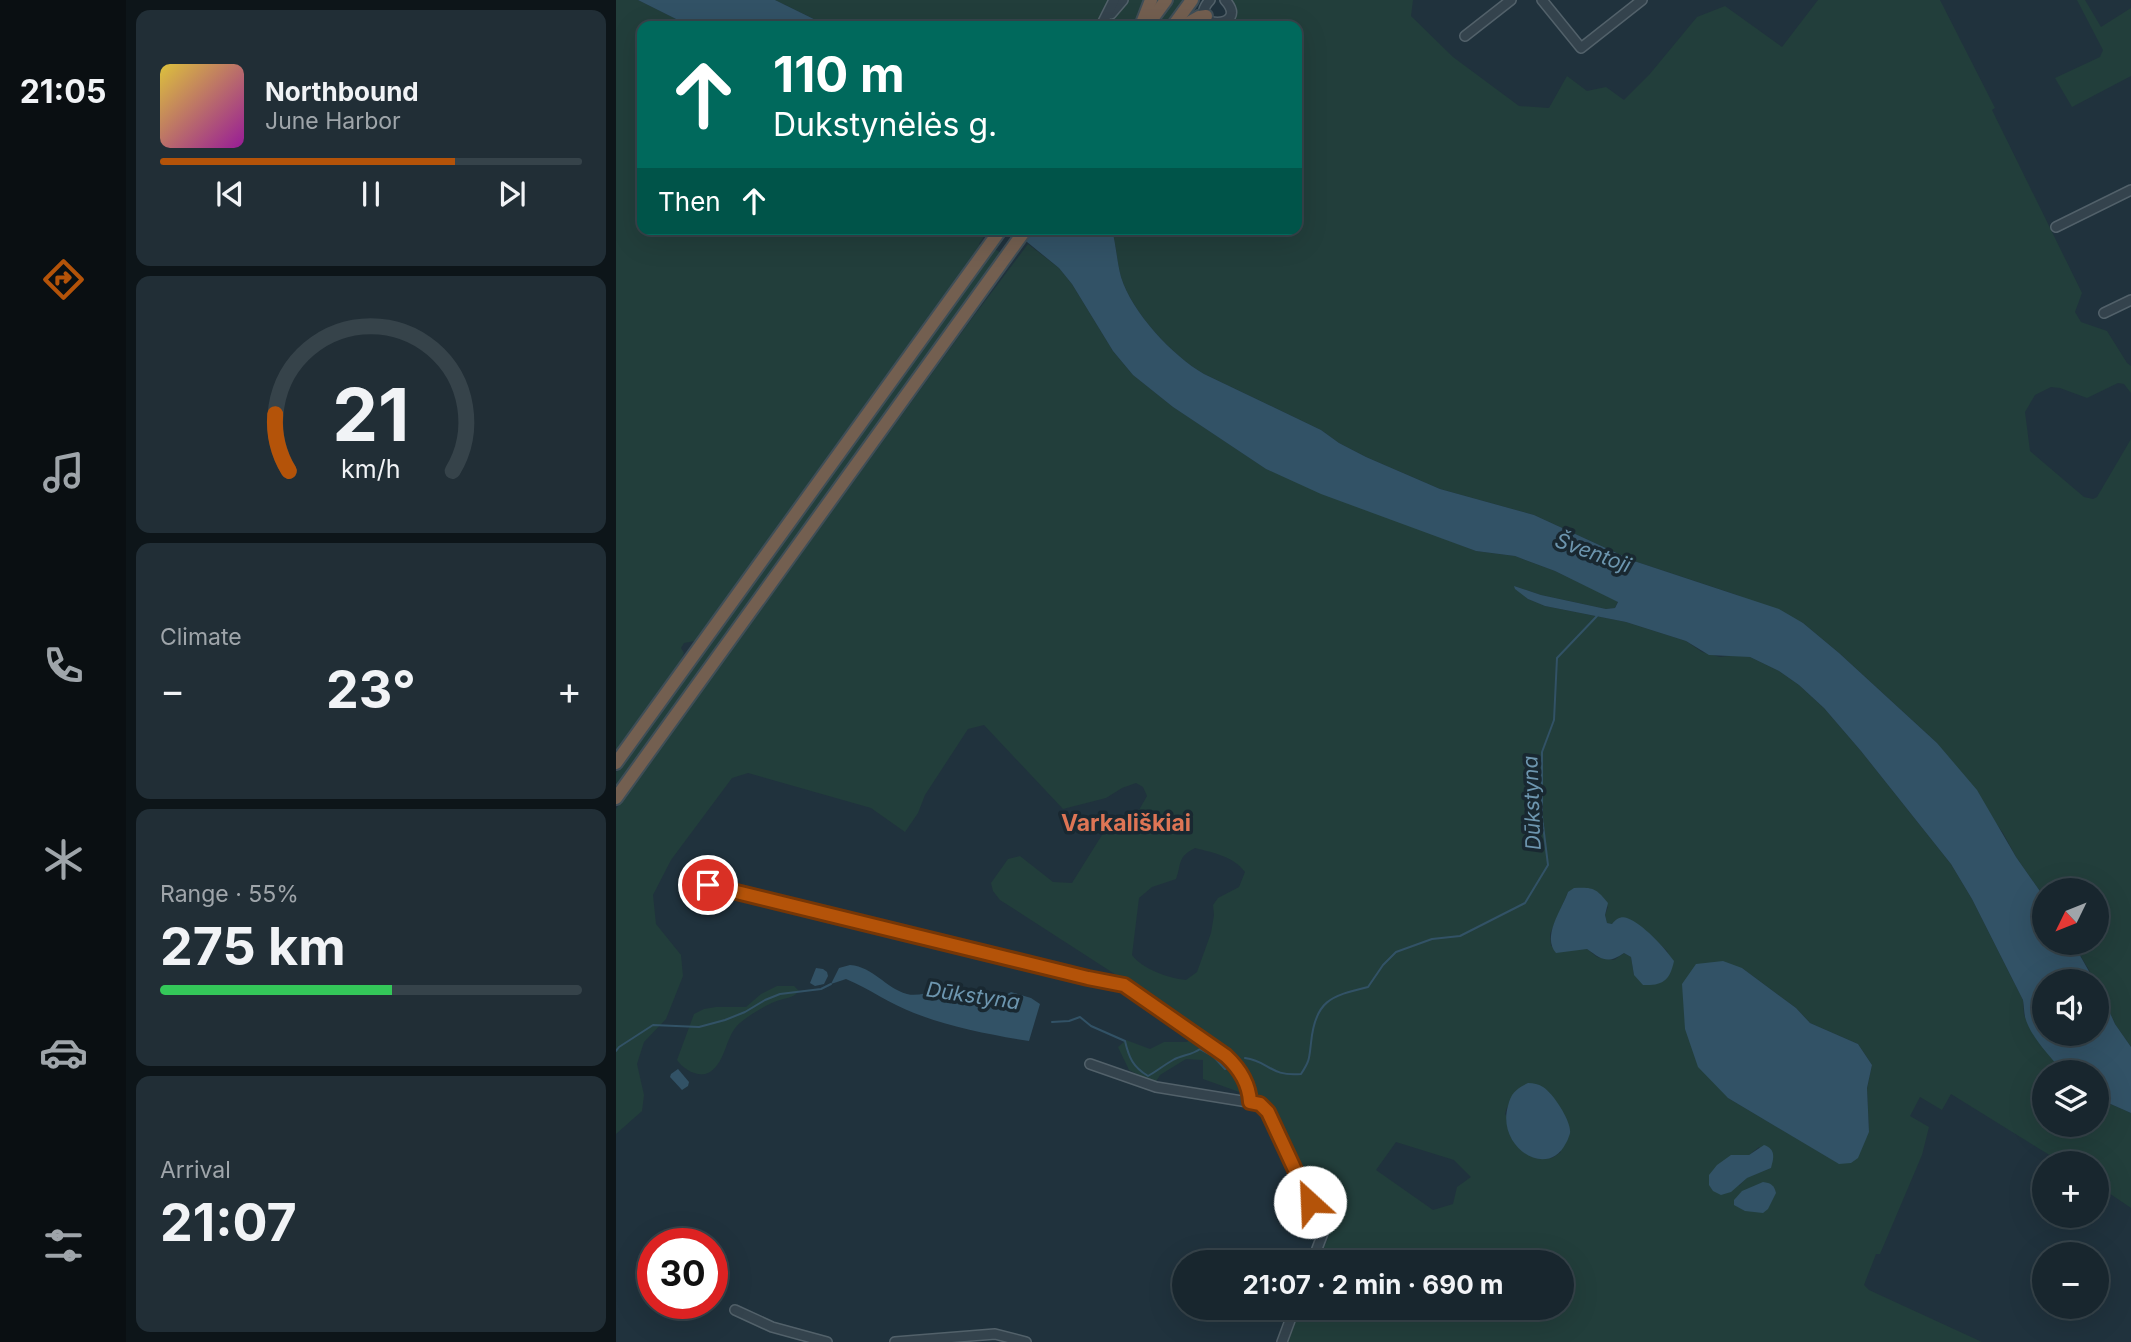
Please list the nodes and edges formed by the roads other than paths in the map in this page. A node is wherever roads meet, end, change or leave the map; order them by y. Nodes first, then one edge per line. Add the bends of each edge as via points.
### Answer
1 (1114, 0) edge
2 (1124, 0) edge
3 (1151, 0) edge
4 (1166, 0) edge
5 (1192, 0) edge
6 (1210, 0) edge
7 (1225, 0) edge
8 (1511, 0) edge
9 (1542, 0) edge
10 (1642, 0) edge
11 (1107, 17) junction
12 (1104, 21) edge
13 (1143, 21) edge
14 (1151, 21) edge
15 (1177, 21) edge
16 (1192, 21) edge
17 (1208, 21) edge
18 (1224, 21) edge
19 (1465, 36) dead end
20 (2131, 190) edge
21 (2056, 227) dead end
22 (997, 235) edge
23 (1022, 235) edge
24 (2131, 300) edge
25 (2105, 313) dead end
26 (616, 763) edge
27 (616, 798) edge
28 (708, 885) dead end
29 (1090, 1065) dead end
30 (1250, 1102) junction
31 (1317, 1250) edge
32 (735, 1310) dead end
33 (1290, 1320) edge
34 (827, 1342) edge
35 (895, 1342) edge
36 (1026, 1342) edge
37 (1282, 1342) edge

1 - 11 street
2 - 11 street
3 - 13 highway
4 - 14 highway
5 - 15 highway
6 - 17 street via 1205,9
7 - 18 street via 1230,16
8 - 19 street
9 - 10 street via 1581,48
11 - 12 street
16 - 17 highway via 1199,17
20 - 21 street
22 - 26 highway
23 - 27 highway
24 - 25 street
28 - 30 street via 1124,985 1226,1056 1241,1070
29 - 30 street via 1156,1087
30 - 31 street via 1268,1112 1321,1223 1323,1233
32 - 34 street via 772,1327
33 - 37 street
35 - 36 street via 995,1334

